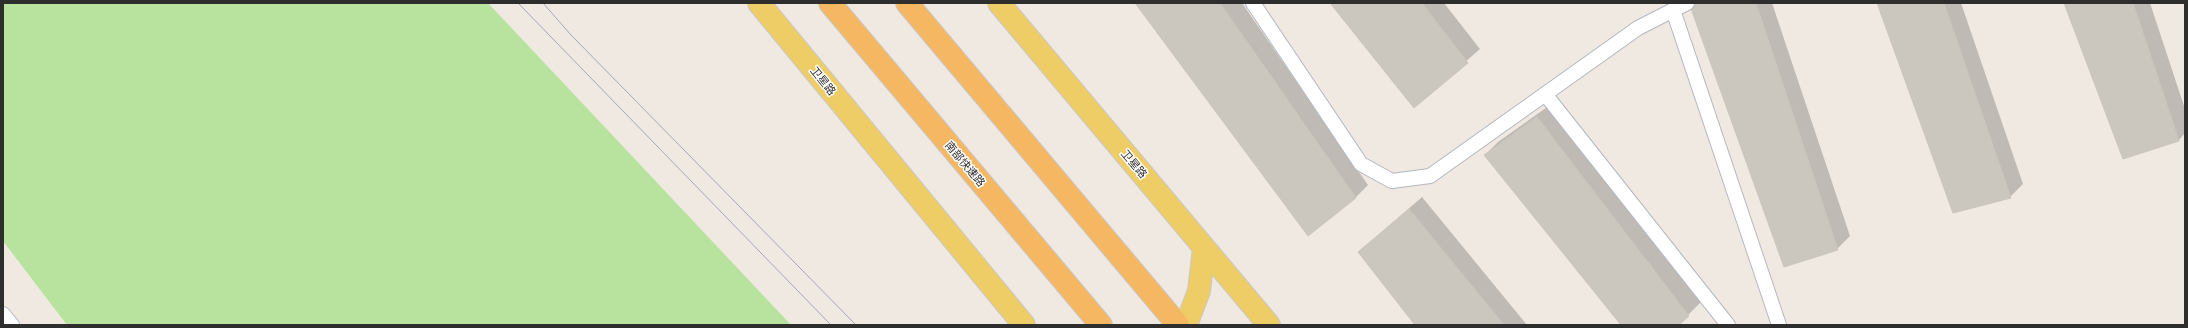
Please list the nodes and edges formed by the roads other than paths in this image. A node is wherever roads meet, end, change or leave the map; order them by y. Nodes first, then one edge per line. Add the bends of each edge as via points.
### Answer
1 (759, 3) edge
2 (830, 3) edge
3 (907, 3) edge
4 (999, 3) edge
5 (1253, 3) edge
6 (1686, 3) edge
7 (1672, 10) junction
8 (1545, 94) junction
9 (1204, 248) junction
10 (3, 314) edge
11 (12, 325) edge
12 (1024, 325) edge
13 (1101, 325) edge
14 (1178, 325) edge
15 (1186, 325) edge
16 (1269, 325) edge
17 (1728, 325) edge
18 (1779, 325) edge

1 - 12 main road, 卫星路
2 - 13 highway, 南部快速路
3 - 14 highway
4 - 9 main road, 卫星路
5 - 8 lane via 1361,164 1392,181 1430,176
6 - 7 lane
7 - 8 lane via 1638,28
7 - 18 lane
8 - 17 lane
9 - 15 main road via 1199,291
9 - 16 main road, 卫星路
10 - 11 lane

